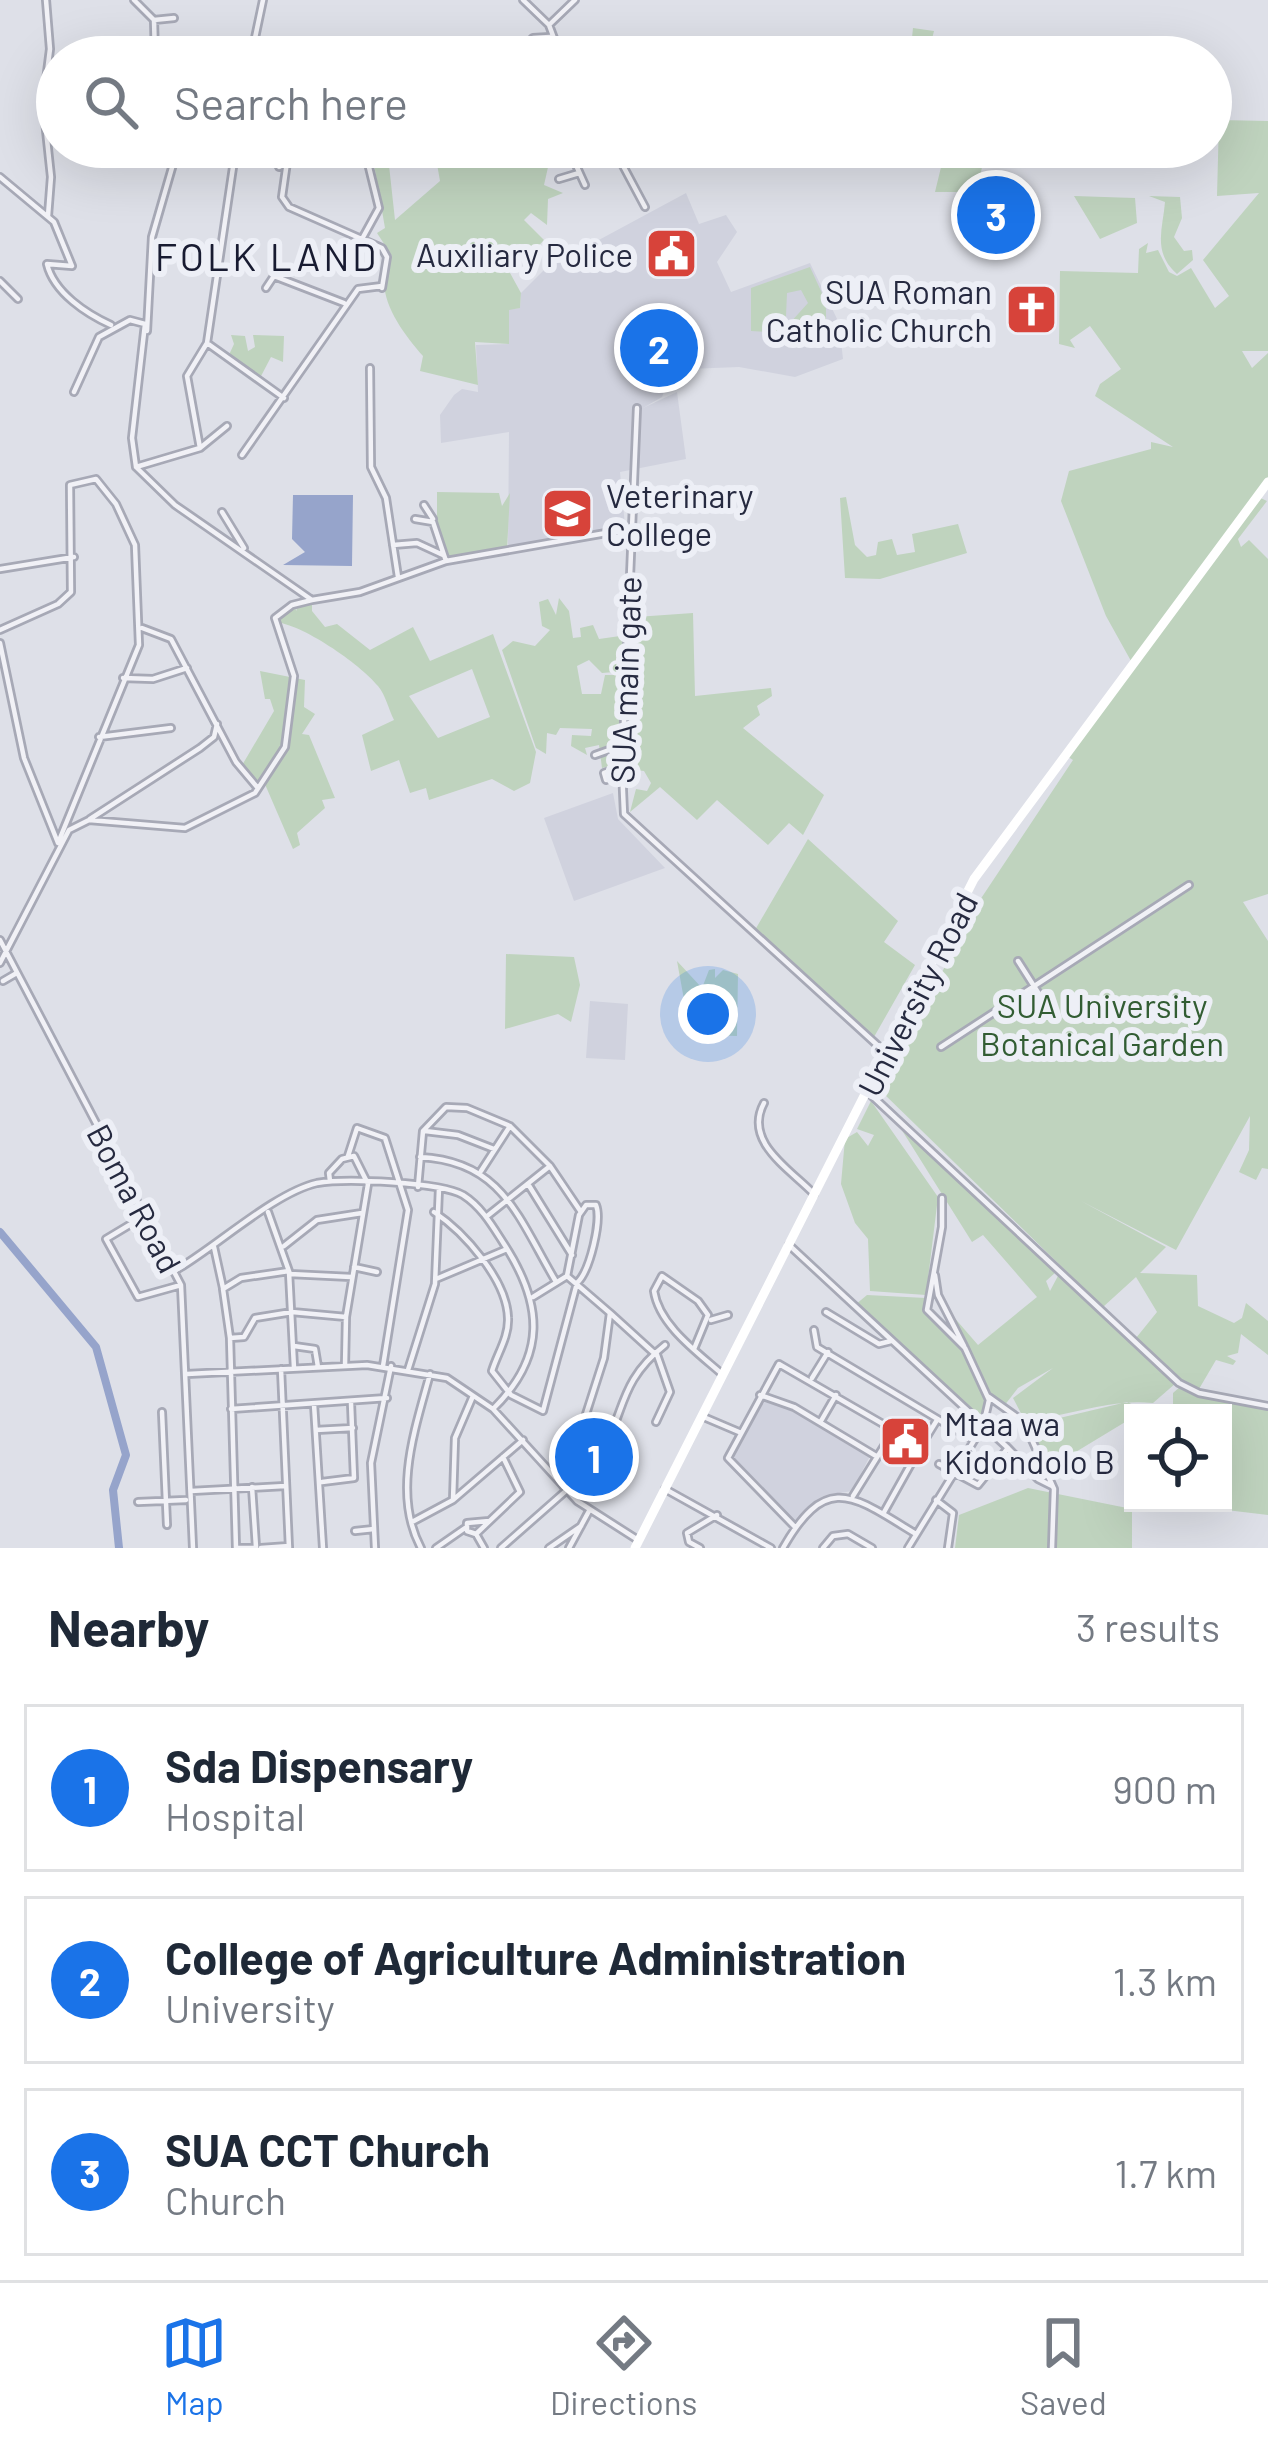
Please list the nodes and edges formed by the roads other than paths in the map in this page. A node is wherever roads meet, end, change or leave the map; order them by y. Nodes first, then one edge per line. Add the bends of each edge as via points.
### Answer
1 (46, 0) edge
2 (134, 0) edge
3 (262, 0) edge
4 (523, 0) edge
5 (575, 0) edge
6 (174, 18) dead end
7 (154, 20) junction
8 (549, 25) junction
9 (49, 36) edge
10 (154, 36) edge
11 (255, 36) edge
12 (550, 36) edge
13 (46, 168) edge
14 (171, 168) edge
15 (233, 168) edge
16 (286, 168) edge
17 (369, 168) edge
18 (578, 168) edge
19 (624, 168) edge
20 (580, 173) junction
21 (0, 177) edge
22 (560, 179) dead end
23 (585, 185) dead end
24 (645, 207) dead end
25 (48, 216) junction
26 (362, 239) junction
27 (0, 281) edge
28 (266, 289) dead end
29 (19, 299) dead end
30 (346, 303) junction
31 (114, 326) junction
32 (148, 331) junction
33 (207, 344) junction
34 (370, 368) dead end
35 (74, 392) dead end
36 (284, 398) junction
37 (637, 408) dead end
38 (227, 426) dead end
39 (200, 448) junction
40 (242, 455) dead end
41 (136, 467) junction
42 (1266, 490) edge
43 (424, 505) dead end
44 (222, 512) dead end
45 (415, 519) dead end
46 (433, 522) junction
47 (629, 529) junction
48 (393, 545) junction
49 (244, 552) junction
50 (74, 557) junction
51 (444, 558) junction
52 (0, 569) edge
53 (398, 577) junction
54 (312, 600) junction
55 (140, 622) junction
56 (0, 630) edge
57 (153, 634) junction
58 (0, 643) edge
59 (139, 645) junction
60 (187, 668) junction
61 (123, 678) junction
62 (217, 724) junction
63 (171, 728) dead end
64 (98, 737) junction
65 (622, 745) junction
66 (596, 755) dead end
67 (622, 767) junction
68 (606, 780) dead end
69 (257, 788) junction
70 (89, 820) junction
71 (58, 843) junction
72 (1189, 885) dead end
73 (0, 940) edge
74 (6, 953) junction
75 (1018, 961) dead end
76 (0, 963) edge
77 (15, 974) junction
78 (3, 982) dead end
79 (1035, 984) junction
80 (1053, 1016) dead end
81 (940, 1047) dead end
82 (886, 1053) junction
83 (866, 1092) junction
84 (764, 1103) dead end
85 (510, 1126) junction
86 (422, 1131) junction
87 (494, 1149) junction
88 (348, 1156) junction
89 (420, 1157) junction
90 (550, 1166) junction
91 (481, 1171) junction
92 (330, 1182) junction
93 (527, 1183) junction
94 (368, 1184) junction
95 (398, 1185) junction
96 (418, 1187) junction
97 (439, 1188) junction
98 (814, 1194) junction
99 (942, 1198) dead end
100 (505, 1199) junction
101 (267, 1210) junction
102 (581, 1211) junction
103 (434, 1213) junction
104 (362, 1214) junction
105 (146, 1215) junction
106 (486, 1217) junction
107 (788, 1245) junction
108 (284, 1246) junction
109 (214, 1247) junction
110 (508, 1249) junction
111 (572, 1255) junction
112 (479, 1261) junction
113 (354, 1267) junction
114 (176, 1270) junction
115 (377, 1272) dead end
116 (290, 1273) junction
117 (934, 1273) junction
118 (566, 1276) junction
119 (352, 1277) junction
120 (222, 1278) junction
121 (436, 1279) junction
122 (556, 1280) junction
123 (232, 1282) junction
124 (577, 1283) junction
125 (181, 1285) junction
126 (224, 1289) junction
127 (533, 1297) junction
128 (292, 1312) junction
129 (826, 1312) dead end
130 (610, 1313) junction
131 (728, 1315) dead end
132 (346, 1317) junction
133 (709, 1320) junction
134 (814, 1330) dead end
135 (230, 1338) junction
136 (891, 1341) junction
137 (665, 1345) dead end
138 (293, 1346) junction
139 (964, 1346) junction
140 (694, 1349) junction
141 (829, 1352) junction
142 (655, 1353) junction
143 (345, 1366) junction
144 (383, 1366) junction
145 (392, 1366) junction
146 (318, 1367) junction
147 (294, 1368) junction
148 (280, 1369) junction
149 (408, 1370) junction
150 (229, 1371) junction
151 (187, 1374) junction
152 (430, 1374) junction
153 (722, 1374) junction
154 (811, 1379) junction
155 (511, 1388) junction
156 (475, 1394) junction
157 (760, 1395) junction
158 (836, 1395) junction
159 (989, 1396) junction
160 (387, 1398) junction
161 (351, 1403) junction
162 (314, 1404) junction
163 (1268, 1406) edge
164 (231, 1408) junction
165 (282, 1408) junction
166 (493, 1409) junction
167 (162, 1412) dead end
168 (702, 1417) junction
169 (938, 1418) junction
170 (656, 1422) dead end
171 (820, 1423) junction
172 (983, 1426) junction
173 (352, 1428) junction
174 (316, 1430) junction
175 (894, 1430) junction
176 (739, 1432) junction
177 (971, 1439) junction
178 (523, 1440) junction
179 (921, 1446) junction
180 (1007, 1448) junction
181 (876, 1456) junction
182 (503, 1457) junction
183 (939, 1464) dead end
184 (953, 1472) junction
185 (322, 1482) junction
186 (566, 1484) junction
187 (285, 1486) junction
188 (1052, 1486) junction
189 (252, 1487) junction
190 (233, 1489) junction
191 (665, 1489) junction
192 (191, 1491) junction
193 (852, 1497) junction
194 (936, 1499) junction
195 (188, 1500) junction
196 (453, 1500) junction
197 (166, 1501) junction
198 (138, 1502) dead end
199 (590, 1510) junction
200 (883, 1514) junction
201 (717, 1515) junction
202 (489, 1521) junction
203 (411, 1523) junction
204 (166, 1525) dead end
205 (581, 1526) junction
206 (795, 1527) junction
207 (465, 1528) junction
208 (374, 1529) junction
209 (355, 1531) dead end
210 (476, 1534) junction
211 (916, 1534) junction
212 (637, 1544) edge
213 (289, 1547) edge
214 (867, 1547) edge
215 (193, 1548) edge
216 (257, 1548) edge
217 (323, 1548) edge
218 (375, 1548) edge
219 (421, 1548) edge
220 (436, 1548) edge
221 (484, 1548) edge
222 (501, 1548) edge
223 (549, 1548) edge
224 (569, 1548) edge
225 (700, 1548) edge
226 (771, 1548) edge
227 (783, 1548) edge
228 (823, 1548) edge
229 (908, 1548) edge
230 (948, 1548) edge
231 (1052, 1548) edge

1 - 9 street
2 - 7 street
3 - 11 street
4 - 8 street
5 - 8 street
6 - 7 street
7 - 10 street
8 - 12 street
13 - 25 street
14 - 32 street via 152,236
15 - 33 street
16 - 26 street via 282,197 289,207
17 - 26 street via 379,208
18 - 20 street
19 - 24 street
20 - 22 street
20 - 23 street
21 - 25 street
25 - 31 street via 72,266 47,264 51,278 89,318
26 - 30 street via 387,257 382,287 364,286
27 - 29 street
28 - 30 street via 274,276
30 - 36 street
31 - 32 street via 134,319
31 - 35 street via 99,337
32 - 41 street via 132,438
33 - 36 street
33 - 39 street via 187,376
34 - 48 street via 371,467 386,498
36 - 40 street
37 - 47 street, SUA main gate
38 - 39 street
39 - 41 street
41 - 49 street
42 - 82 main road, University Road via 985,862
43 - 46 street
44 - 49 street
45 - 46 street
46 - 51 street
47 - 51 street
47 - 65 street, SUA main gate
48 - 51 street via 417,543
48 - 53 street
49 - 54 street
50 - 52 street
50 - 55 street via 70,485 96,479 135,545
50 - 56 street via 71,592 62,601
51 - 53 street
53 - 54 street
54 - 69 street via 274,618 294,676 285,747
55 - 57 street
55 - 59 street
57 - 59 street
57 - 60 street via 171,639
58 - 71 street via 24,758
59 - 61 street
60 - 61 street
60 - 62 street
61 - 64 street
62 - 69 street
62 - 70 street via 200,748
63 - 64 street
64 - 71 street
65 - 66 street
65 - 67 street, SUA main gate
67 - 68 street via 604,773
67 - 82 street, SUA main gate via 629,822
69 - 70 street via 185,828
70 - 71 street
71 - 74 street
72 - 79 street
73 - 74 street, Boma Road
74 - 76 street
74 - 77 street, Boma Road
75 - 79 street
77 - 78 street
77 - 105 street, Boma Road
79 - 80 street
79 - 81 street
82 - 83 main road, University Road
83 - 98 main road, University Road
83 - 163 street via 1179,1383
84 - 98 street via 760,1134
85 - 86 street via 446,1107
85 - 87 street
85 - 90 street
86 - 87 street
86 - 89 street
87 - 91 street
88 - 92 street
88 - 94 street via 359,1158
88 - 95 street via 354,1130 372,1129 387,1142
89 - 91 street
89 - 96 street
90 - 93 street
90 - 102 street
91 - 100 street
92 - 94 street
92 - 101 street
93 - 100 street
93 - 111 street
94 - 95 street
94 - 104 street
95 - 96 street
95 - 144 street via 409,1210
96 - 97 street
97 - 103 street
97 - 106 street via 468,1198
98 - 107 main road, University Road
99 - 117 street
100 - 106 street
100 - 122 street
101 - 108 street
101 - 109 street
102 - 111 street
102 - 124 street via 592,1204 599,1216
103 - 112 street
103 - 121 street
104 - 108 street via 317,1220
104 - 113 street
105 - 114 street, Boma Road
105 - 125 street via 106,1239 138,1297
106 - 110 street
107 - 136 street
107 - 153 main road, University Road
108 - 116 street
109 - 114 street
109 - 120 street
110 - 112 street
110 - 127 street
111 - 118 street
112 - 121 street
112 - 155 street via 505,1302 509,1318 492,1370
113 - 115 street
113 - 119 street
114 - 125 street, Boma Road
116 - 119 street
116 - 123 street
116 - 128 street
117 - 139 street
117 - 139 street via 927,1310
118 - 122 street
118 - 124 street
119 - 132 street
120 - 123 street
120 - 126 street
121 - 149 street
122 - 127 street
123 - 126 street
124 - 130 street
124 - 155 street via 543,1411
125 - 151 street, Boma Road
126 - 135 street
127 - 155 street via 534,1335
128 - 132 street
128 - 135 street via 255,1318 248,1335
128 - 138 street
129 - 136 street via 878,1344
130 - 142 street
130 - 186 street
131 - 133 street
132 - 143 street
133 - 140 street
133 - 140 street via 671,1279 657,1280 657,1305
134 - 141 street via 814,1344
135 - 150 street
136 - 172 street
137 - 142 street
138 - 146 street via 315,1348
138 - 147 street
139 - 159 street
140 - 153 street
141 - 154 street
141 - 169 street
142 - 170 street via 670,1392
142 - 186 street via 623,1392 604,1454
143 - 144 street
143 - 146 street
144 - 145 street
145 - 149 street
145 - 160 street
146 - 147 street
147 - 148 street
148 - 150 street
148 - 165 street
149 - 152 street
150 - 151 street
150 - 164 street
151 - 192 street, Boma Road
152 - 156 street
152 - 203 street via 408,1483
153 - 168 main road, University Road
154 - 157 street via 779,1364
154 - 158 street
155 - 166 street
156 - 166 street
156 - 196 street via 455,1438
157 - 171 street
157 - 176 street
158 - 171 street
158 - 175 street
159 - 172 street
159 - 188 street via 1024,1422
160 - 161 street
160 - 208 street via 371,1463
161 - 162 street
161 - 173 street
162 - 165 street
162 - 174 street
164 - 165 street
164 - 190 street
165 - 187 street
166 - 178 street
167 - 197 street
168 - 176 street
168 - 191 main road, University Road
169 - 177 street
169 - 179 street
171 - 181 street
172 - 177 street
172 - 180 street
173 - 174 street
173 - 185 street via 353,1479
174 - 185 street
175 - 179 street
175 - 181 street
176 - 206 street via 728,1458
177 - 184 street
178 - 182 street
178 - 186 street
179 - 200 street
180 - 184 street via 980,1484
180 - 188 street
181 - 193 street
182 - 196 street
182 - 202 street via 520,1492
183 - 184 street
184 - 194 street
185 - 217 street
186 - 199 street
186 - 222 street
187 - 189 street
187 - 213 street
188 - 231 street
189 - 190 street
189 - 216 street
190 - 192 street
190 - 216 street via 236,1548
191 - 201 street
191 - 212 main road, University Road
192 - 195 street, Boma Road
193 - 200 street
193 - 206 street via 821,1499
194 - 211 street
194 - 230 street via 953,1513
195 - 197 street
195 - 215 street, Boma Road
196 - 203 street
197 - 198 street
197 - 204 street
199 - 205 street
199 - 212 street
200 - 211 street
201 - 225 street via 687,1533
201 - 226 street
202 - 207 street
202 - 210 street
203 - 219 street
205 - 223 street
205 - 224 street
206 - 227 street
207 - 210 street
207 - 220 street
208 - 209 street
208 - 218 street
210 - 221 street
211 - 229 street
213 - 216 street
214 - 228 street via 837,1534

